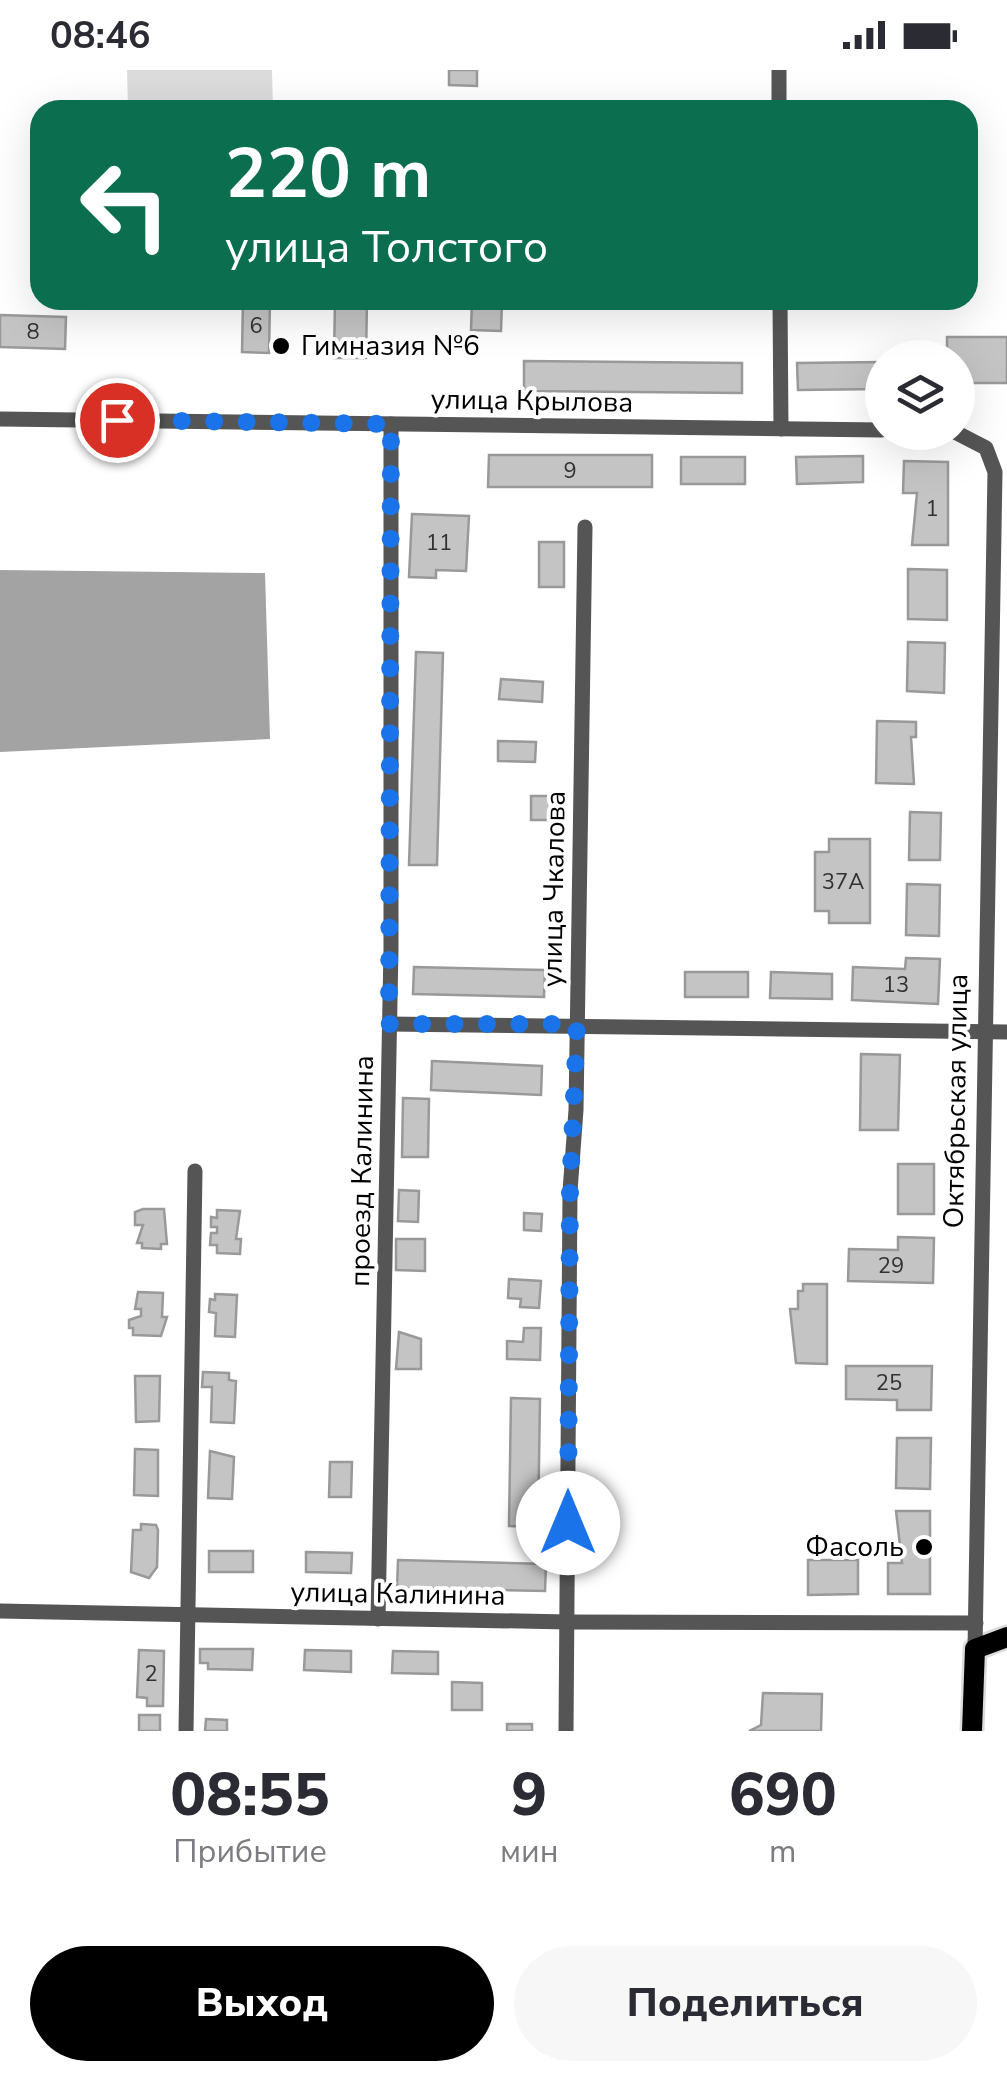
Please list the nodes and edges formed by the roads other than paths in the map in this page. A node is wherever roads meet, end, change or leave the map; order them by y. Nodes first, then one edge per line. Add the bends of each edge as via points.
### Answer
1 (779, 70) edge
2 (779, 100) edge
3 (780, 310) edge
4 (0, 419) edge
5 (391, 424) junction
6 (781, 429) junction
7 (865, 430) edge
8 (975, 442) edge
9 (1001, 468) edge
10 (585, 527) dead end
11 (389, 1024) junction
12 (577, 1024) junction
13 (984, 1032) junction
14 (1007, 1032) edge
15 (196, 1171) dead end
16 (0, 1611) edge
17 (190, 1615) junction
18 (378, 1618) junction
19 (568, 1622) junction
20 (976, 1623) junction
21 (1007, 1637) edge
22 (975, 1649) junction
23 (186, 1731) edge
24 (566, 1731) edge
25 (972, 1731) edge

1 - 2 street
3 - 6 street
4 - 5 street, улица Крылова
5 - 6 street, улица Крылова
5 - 11 street, проезд Калинина
6 - 7 street, улица Крылова
8 - 9 street
9 - 13 street, Октябрьская улица
10 - 12 street, улица Чкалова
11 - 12 street
11 - 18 street, проезд Калинина
12 - 13 street
12 - 19 street, улица Чкалова
13 - 14 street
13 - 20 street, Октябрьская улица
15 - 17 street
16 - 17 street, улица Калинина
17 - 18 street, улица Калинина
17 - 23 street
18 - 19 street, улица Калинина
19 - 20 street, улица Калинина
19 - 24 street, улица Чкалова
20 - 22 street, Октябрьская улица
21 - 22 main road
22 - 25 main road, Октябрьская улица

